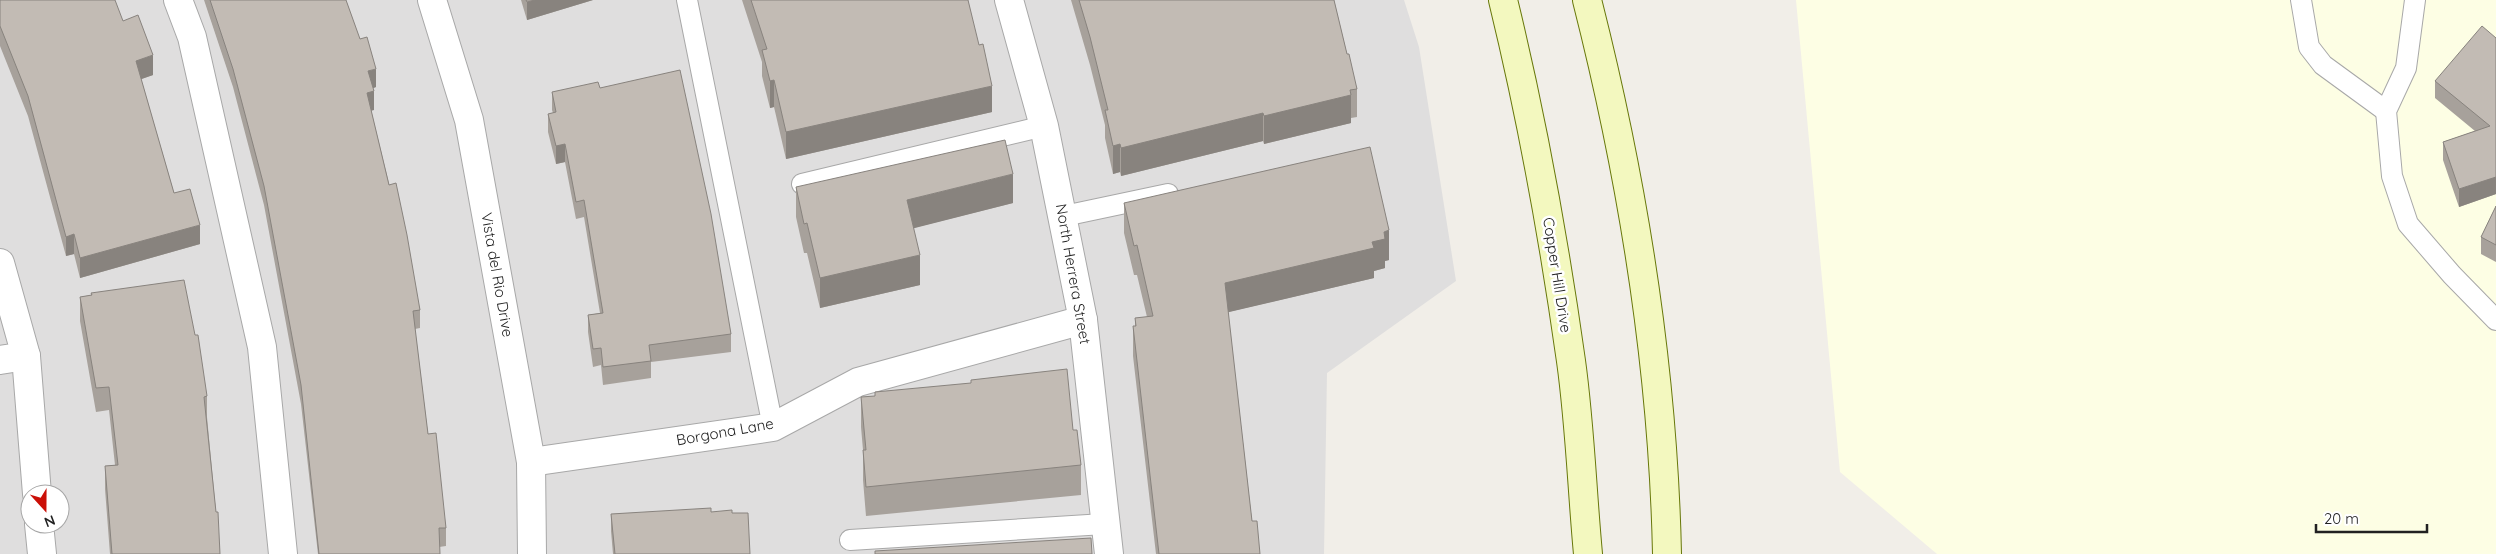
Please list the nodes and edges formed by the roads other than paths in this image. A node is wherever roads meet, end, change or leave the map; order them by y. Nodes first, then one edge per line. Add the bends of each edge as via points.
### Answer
1 (178, 0) edge
2 (432, 0) edge
3 (687, 0) edge
4 (1009, 0) edge
5 (1502, 0) edge
6 (1587, 0) edge
7 (2301, 0) edge
8 (2415, 0) edge
9 (2386, 111) junction
10 (1044, 126) junction
11 (802, 184) edge
12 (1189, 189) edge
13 (1064, 216) junction
14 (0, 263) edge
15 (1083, 320) junction
16 (2496, 320) edge
17 (13, 358) edge
18 (773, 427) junction
19 (531, 462) junction
20 (35, 484) edge
21 (1104, 524) junction
22 (40, 534) edge
23 (850, 540) dead end
24 (42, 554) edge
25 (283, 554) edge
26 (532, 554) edge
27 (1109, 554) edge
28 (1588, 554) edge
29 (1668, 554) edge

1 - 25 street via 192,37 262,347
2 - 19 street, Vista del Rio Drive via 469,120
3 - 18 lane
4 - 10 street, North Herrera Street
5 - 28 main road, Copper Hill Drive via 1520,68 1542,178 1570,353
6 - 29 main road via 1622,154 1647,302
7 - 9 lane via 2309,47 2323,65
8 - 9 lane via 2406,68
9 - 16 lane via 2392,176 2408,224
10 - 11 lane
10 - 13 street, North Herrera Street
12 - 13 lane
13 - 15 street, North Herrera Street
14 - 17 street
15 - 18 street, Borgona Lane via 858,382
15 - 21 street, North Herrera Street
17 - 20 street
18 - 19 street, Borgona Lane
19 - 26 street, Vista del Rio Drive
21 - 23 lane
21 - 27 street, North Herrera Street
22 - 24 street

